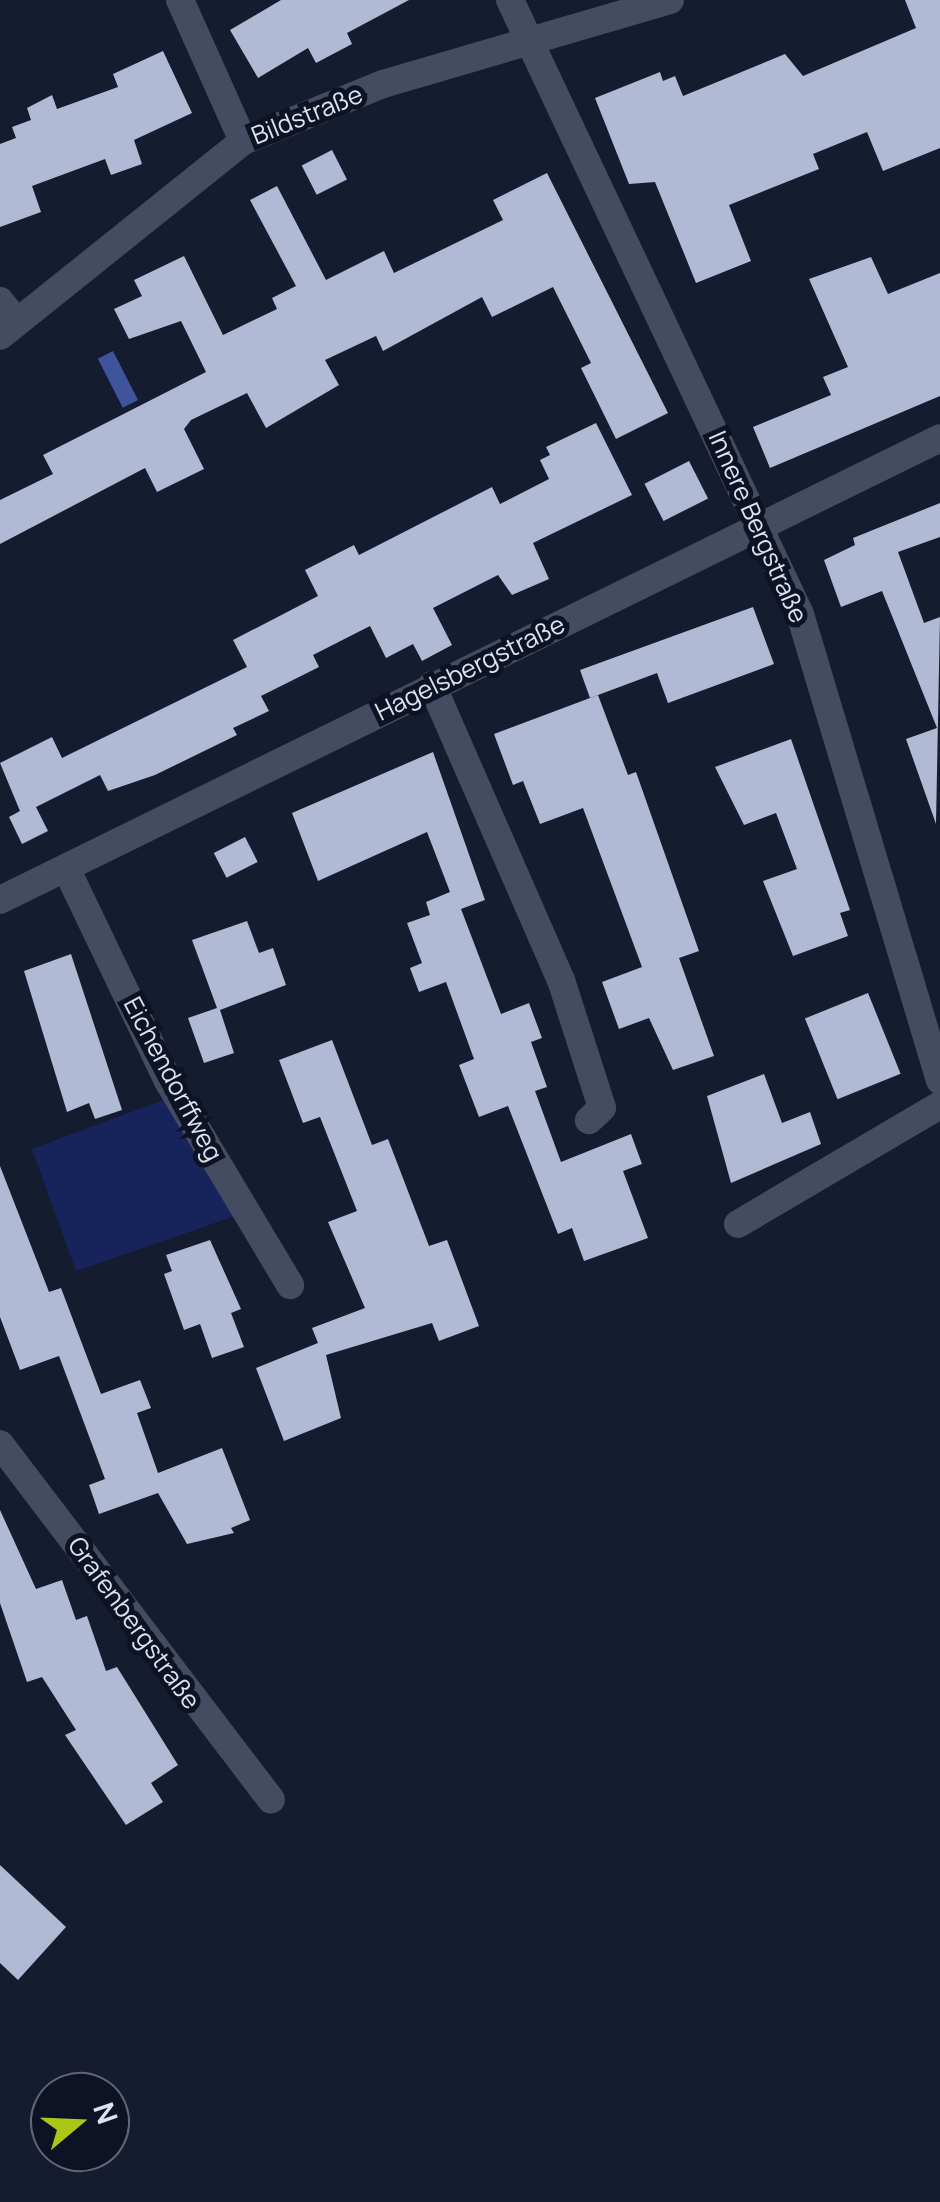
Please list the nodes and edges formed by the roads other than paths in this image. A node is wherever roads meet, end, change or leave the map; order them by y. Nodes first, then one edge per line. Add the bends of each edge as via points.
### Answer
1 (180, 0) edge
2 (510, 0) edge
3 (670, 0) edge
4 (526, 39) junction
5 (243, 142) junction
6 (5, 320) edge
7 (940, 438) edge
8 (762, 527) junction
9 (432, 685) junction
10 (66, 868) junction
11 (0, 900) edge
12 (940, 1080) edge
13 (940, 1105) edge
14 (589, 1120) dead end
15 (738, 1224) dead end
16 (290, 1285) dead end
17 (0, 1444) edge
18 (271, 1800) dead end

1 - 5 street
2 - 4 street, Innere Bergstraße
3 - 4 street, Bildstraße
4 - 5 street, Bildstraße via 383,84
4 - 8 street, Innere Bergstraße
5 - 6 street, Bildstraße
7 - 8 street, Hagelsbergstraße
8 - 9 street, Hagelsbergstraße
8 - 12 street, Innere Bergstraße via 800,614
9 - 10 street, Hagelsbergstraße
9 - 14 street via 561,980 602,1108
10 - 11 street, Hagelsbergstraße
10 - 16 street, Eichendorffweg via 168,1081
13 - 15 street
17 - 18 street, Grafenbergstraße

